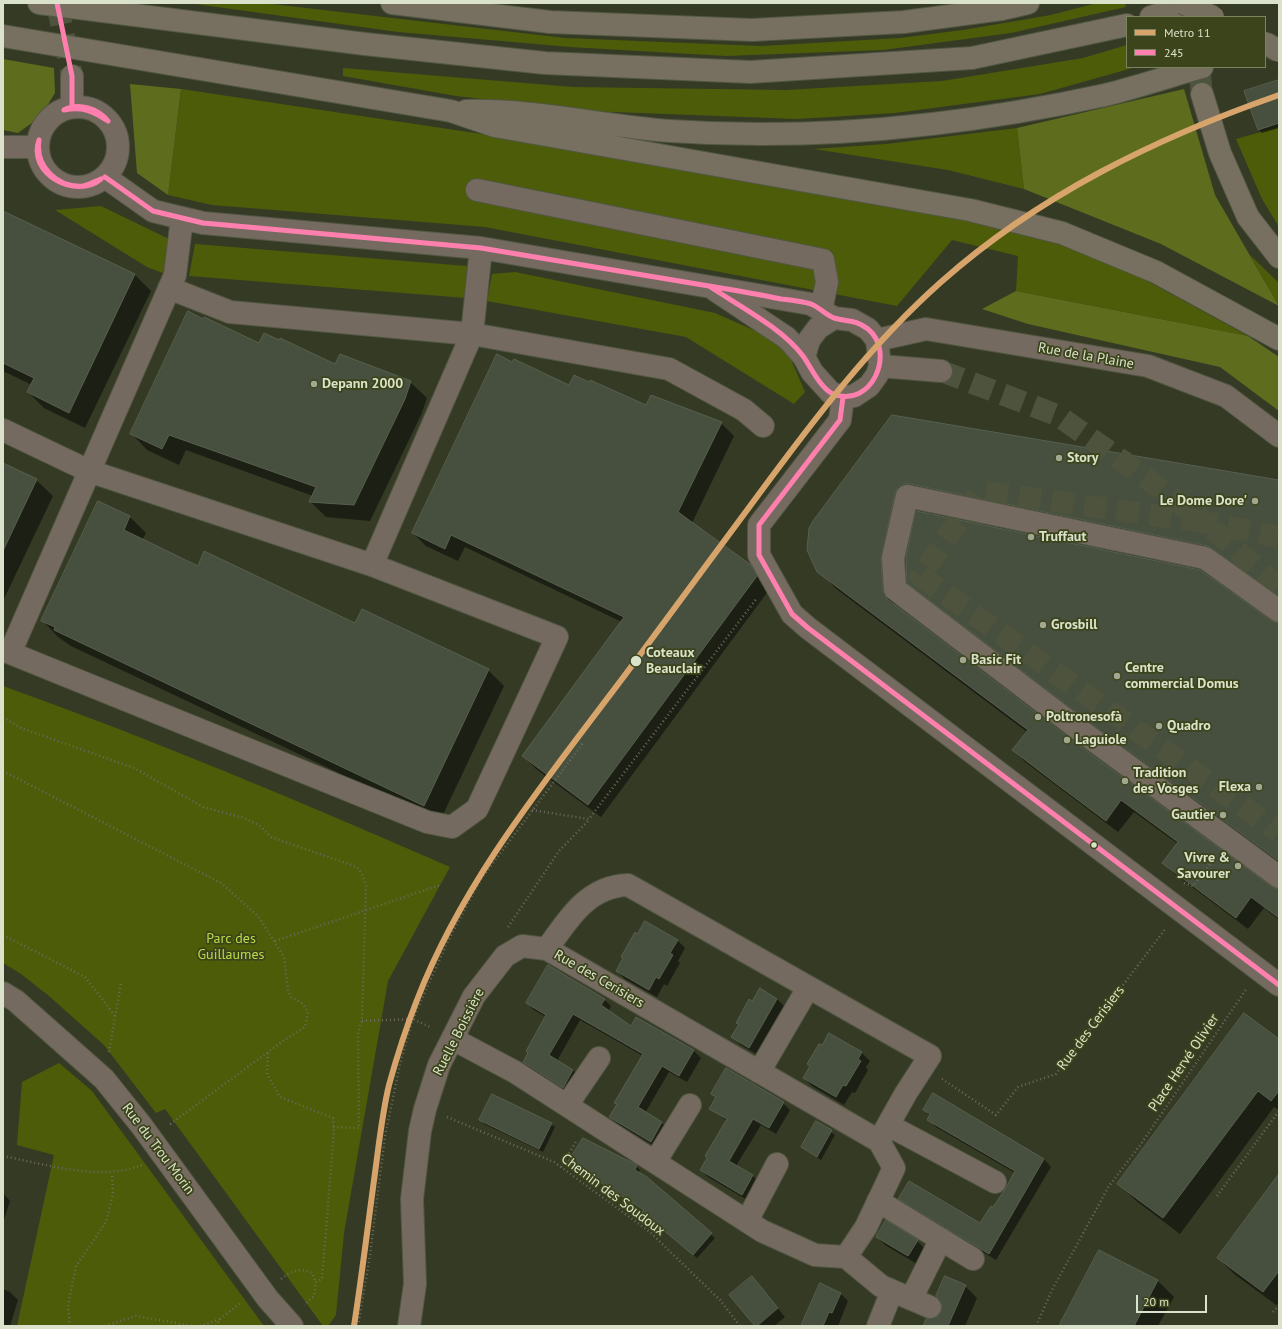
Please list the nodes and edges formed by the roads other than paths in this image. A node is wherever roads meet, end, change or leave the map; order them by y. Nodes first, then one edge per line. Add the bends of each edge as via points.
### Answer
1 (39, 3) edge
2 (392, 3) edge
3 (1028, 3) edge
4 (1183, 3) edge
5 (1193, 3) edge
6 (1153, 16) edge
7 (1211, 16) edge
8 (1126, 25) edge
9 (3, 36) edge
10 (1266, 44) edge
11 (1279, 45) edge
12 (1266, 49) edge
13 (1279, 51) edge
14 (1198, 68) edge
15 (72, 76) tunnel mouth
16 (1202, 94) tunnel mouth
17 (72, 106) junction
18 (451, 111) junction
19 (3, 147) edge
20 (37, 147) junction
21 (105, 177) junction
22 (477, 190) dead end
23 (182, 218) junction
24 (481, 248) junction
25 (1279, 257) edge
26 (709, 286) junction
27 (169, 288) junction
28 (827, 314) junction
29 (472, 334) junction
30 (1279, 339) edge
31 (878, 340) junction
32 (804, 357) junction
33 (880, 366) junction
34 (941, 371) tunnel mouth
35 (843, 398) junction
36 (763, 426) dead end
37 (3, 430) edge
38 (1279, 436) edge
39 (89, 471) junction
40 (372, 564) junction
41 (1279, 611) edge
42 (6, 652) edge
43 (1279, 877) edge
44 (547, 949) junction
45 (1279, 985) edge
46 (808, 988) junction
47 (3, 993) edge
48 (453, 1039) junction
49 (599, 1058) dead end
50 (759, 1072) junction
51 (567, 1105) junction
52 (690, 1105) dead end
53 (884, 1133) junction
54 (655, 1162) junction
55 (777, 1164) dead end
56 (995, 1182) dead end
57 (878, 1201) junction
58 (747, 1221) junction
59 (941, 1239) junction
60 (846, 1257) junction
61 (973, 1259) dead end
62 (911, 1299) junction
63 (296, 1317) edge
64 (409, 1326) edge
65 (878, 1326) edge

1 - 8 highway via 365,44 545,63 750,72 972,58
2 - 3 highway via 550,22 752,30 904,22
4 - 7 highway, bridge
5 - 6 highway
9 - 18 highway
10 - 13 highway, bridge
11 - 12 highway
14 - 18 highway via 1107,94 1004,115 884,130 775,134 670,131 497,110
15 - 17 street
16 - 25 highway via 1220,152 1248,217
17 - 20 street via 61,110 48,120 39,135
17 - 21 street via 95,110 105,116 115,130 119,147 117,158
18 - 30 highway via 495,126 970,210 1062,233 1156,272
19 - 20 street
20 - 21 street via 44,169 51,178 61,184 84,187 95,184
21 - 23 street via 153,211
22 - 28 street via 823,260 827,282
23 - 24 street via 203,223
23 - 27 street via 175,275
24 - 26 street
24 - 29 street
26 - 28 street via 811,304
26 - 32 street via 787,338
27 - 29 street via 230,312
27 - 39 street
28 - 31 street via 852,320 868,329
28 - 32 street via 809,340
29 - 36 street via 669,369 744,410
29 - 40 street
31 - 33 street
31 - 38 street, Rue de la Plaine via 926,329 1148,366 1226,396
32 - 35 street via 822,384
33 - 34 street
33 - 35 street via 869,386 854,396
35 - 45 street via 840,420 759,526 759,555 792,614
37 - 39 street
39 - 40 street
39 - 42 street
40 - 42 street via 556,637 477,809 452,827 427,822
41 - 43 street via 1205,558 907,496 893,558 895,589
44 - 46 street, Rue des Cerisiers via 572,912 597,892 628,885
44 - 48 street, Ruelle Boissière via 522,946 505,956 474,996
44 - 50 street, Rue des Cerisiers
46 - 50 street
46 - 53 street, Rue des Cerisiers via 930,1056 906,1092
47 - 63 street, Rue du Trou Morin via 28,1011 104,1079
48 - 51 street via 515,1072
48 - 64 street, Ruelle Boissière via 439,1065 420,1131 412,1199 415,1284
49 - 51 street
50 - 53 street, Rue des Cerisiers
51 - 54 street
52 - 54 street
53 - 56 street, Rue des Cerisiers
53 - 57 street via 894,1168
54 - 58 street
55 - 58 street
57 - 59 street
57 - 60 street via 866,1227
58 - 60 street via 762,1231 815,1256
59 - 61 street
59 - 62 street
60 - 62 street via 880,1286
62 - 65 street

